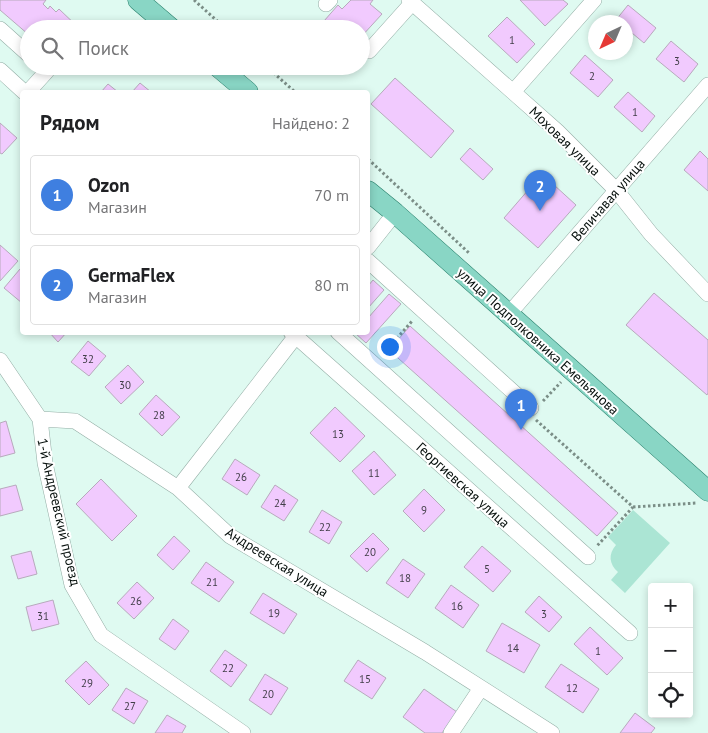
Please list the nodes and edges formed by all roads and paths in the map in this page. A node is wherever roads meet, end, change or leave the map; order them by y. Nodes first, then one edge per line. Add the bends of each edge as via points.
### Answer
1 (138, 0) edge
2 (194, 0) edge
3 (594, 0) edge
4 (411, 1) edge
5 (161, 20) edge
6 (216, 20) edge
7 (0, 29) edge
8 (20, 47) edge
9 (370, 50) edge
10 (0, 70) edge
11 (43, 75) edge
12 (228, 75) edge
13 (276, 75) edge
14 (708, 84) edge
15 (24, 90) edge
16 (28, 90) edge
17 (246, 90) edge
18 (293, 90) edge
19 (513, 92) junction
20 (370, 161) edge
21 (616, 190) junction
22 (370, 194) edge
23 (394, 213) junction
24 (370, 244) edge
25 (470, 254) dead end
26 (370, 263) edge
27 (708, 294) edge
28 (422, 310) junction
29 (508, 315) junction
30 (295, 335) edge
31 (297, 335) edge
32 (341, 335) edge
33 (0, 360) edge
34 (371, 362) junction
35 (571, 370) junction
36 (533, 410) junction
37 (40, 420) junction
38 (178, 488) junction
39 (705, 497) edge
40 (632, 507) junction
41 (588, 557) joint
42 (630, 633) dead end
43 (481, 688) junction
44 (243, 733) edge
45 (451, 733) edge
46 (552, 733) edge

1 - 5 main road
2 - 6 path
3 - 19 street
4 - 9 street
4 - 19 street, Моховая улица
7 - 8 street
10 - 15 street
11 - 16 street
12 - 17 main road
13 - 18 path
14 - 21 street, Величавая улица
19 - 21 street, Моховая улица via 557,130
20 - 25 path
21 - 27 street, Моховая улица via 651,234
21 - 29 street, Величавая улица
22 - 23 main road, улица Подполковника Емельянова
23 - 24 street
23 - 29 main road, улица Подполковника Емельянова
26 - 28 street
28 - 34 path
28 - 36 street
29 - 35 main road, улица Подполковника Емельянова
30 - 38 street, Георгиевская улица
31 - 42 street, Георгиевская улица
32 - 34 street
33 - 37 street
34 - 41 street
35 - 36 path
35 - 39 main road, улица Подполковника Емельянова
36 - 40 path via 531,415
37 - 38 street, Андреевская улица via 74,421
37 - 44 street, 1-й Андреевский проезд via 45,462 72,585 101,635
38 - 43 street, Андреевская улица via 230,536
39 - 40 path
40 - 41 path
43 - 45 street
43 - 46 street, Андреевская улица

